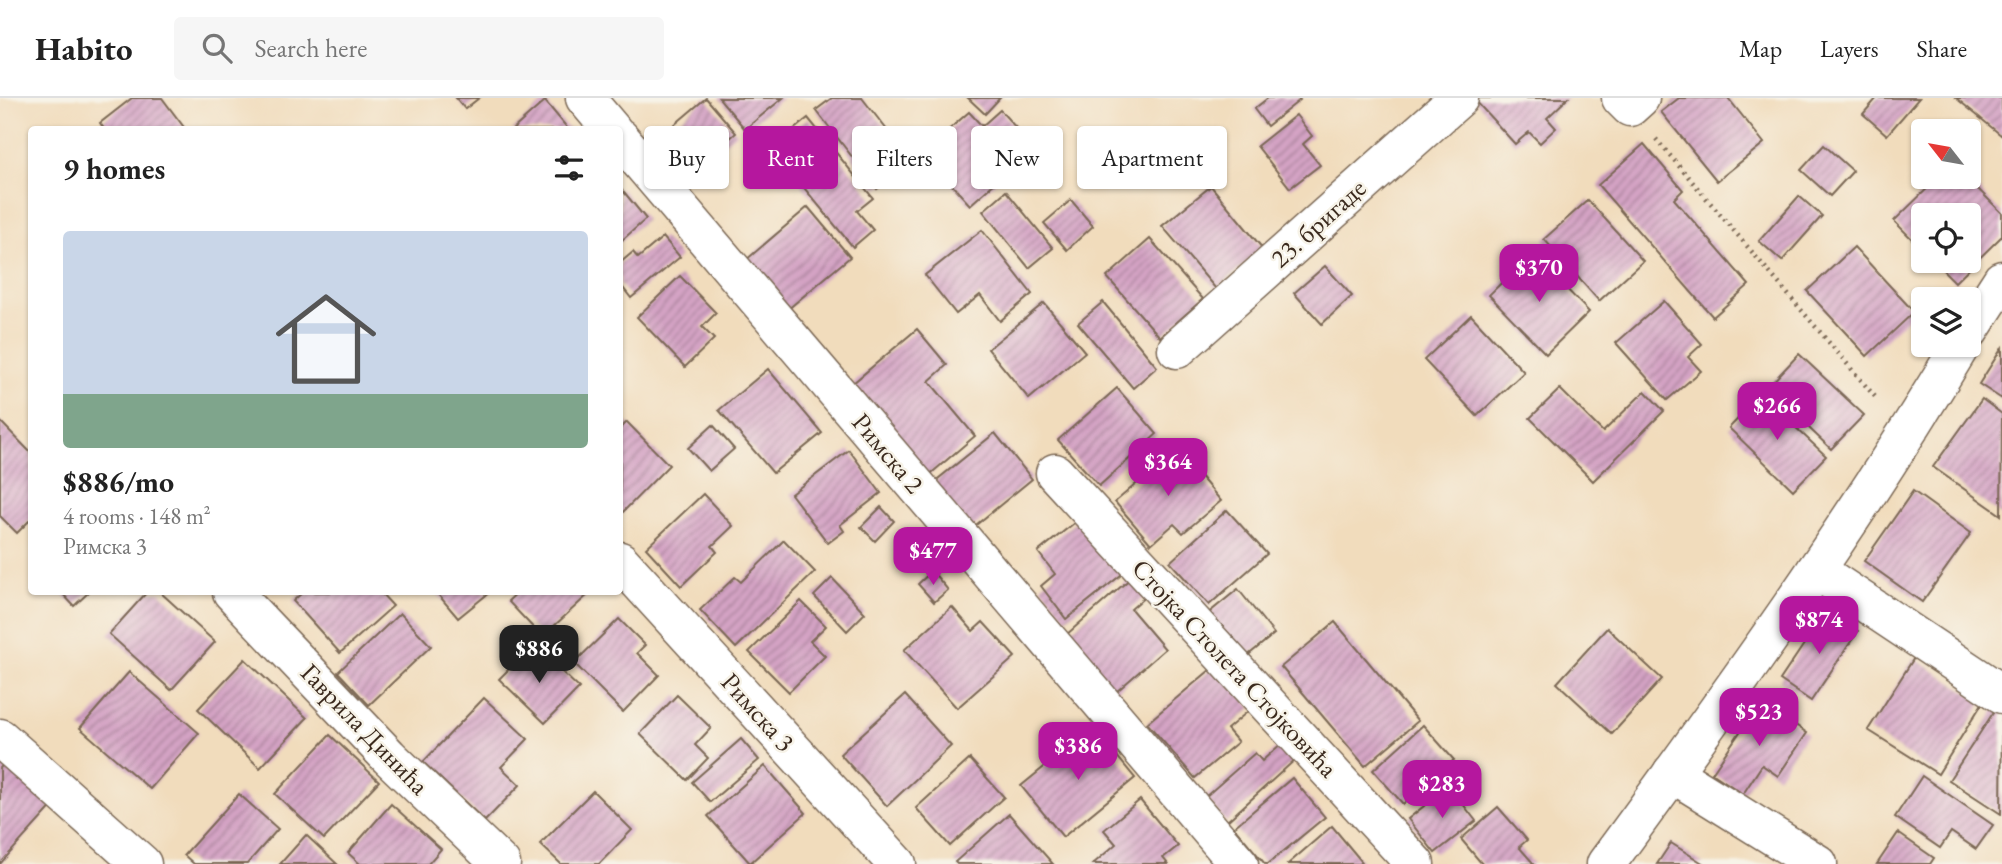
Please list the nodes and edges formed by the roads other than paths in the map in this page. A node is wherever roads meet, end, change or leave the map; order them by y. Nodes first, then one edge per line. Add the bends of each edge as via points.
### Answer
1 (585, 98) edge
2 (1459, 98) edge
3 (609, 126) edge
4 (623, 142) edge
5 (1177, 349) dead end
6 (1954, 357) edge
7 (1055, 473) dead end
8 (623, 564) edge
9 (1816, 570) junction
10 (235, 595) edge
11 (2002, 694) edge
12 (0, 738) edge
13 (1672, 773) junction
14 (142, 864) edge
15 (501, 864) edge
16 (897, 864) edge
17 (1239, 864) edge
18 (1415, 864) edge
19 (1606, 864) edge
20 (1818, 864) edge

1 - 3 street
2 - 5 street, 23. бригаде
4 - 17 street, Римска 2
6 - 9 street
7 - 18 street, Стојка Столета Стојковића
8 - 16 street, Римска 3
9 - 11 street
9 - 13 street
10 - 15 street, Гаврила Динића via 389,757
12 - 14 street
13 - 19 street
13 - 20 street

